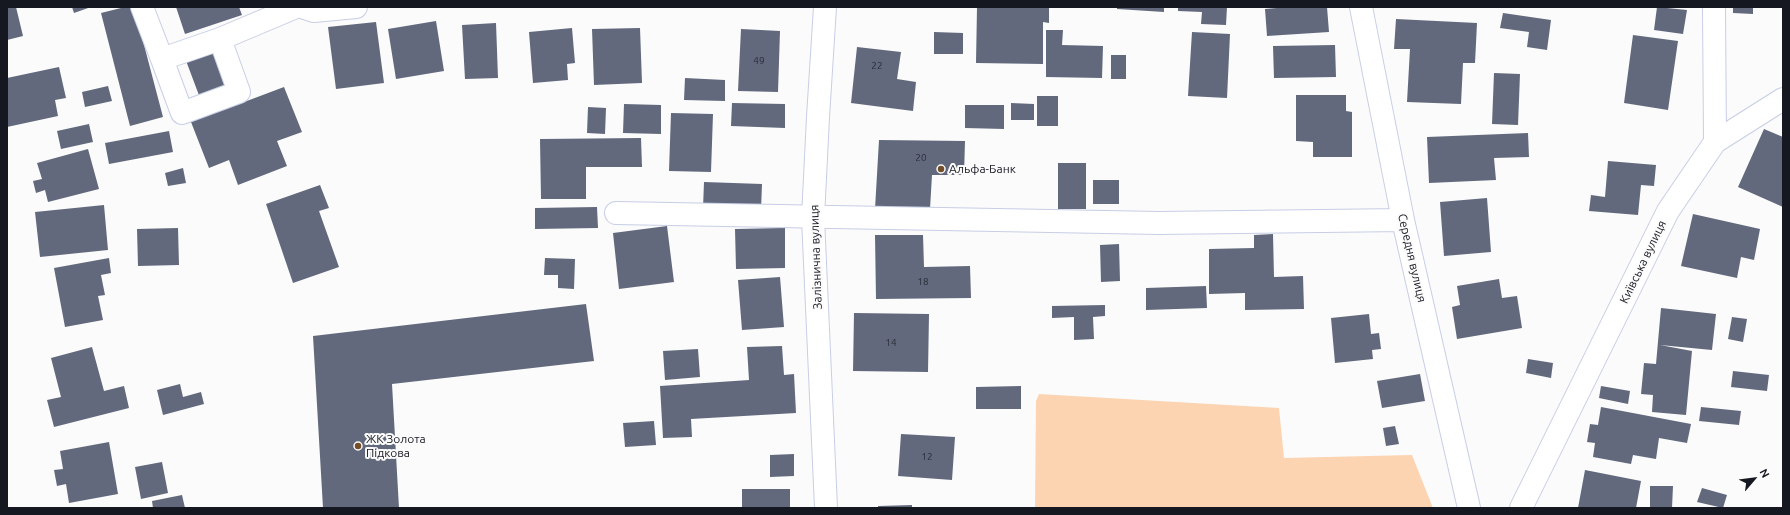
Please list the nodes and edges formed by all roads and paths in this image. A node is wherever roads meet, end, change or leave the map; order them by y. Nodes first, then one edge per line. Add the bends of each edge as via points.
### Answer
1 (142, 7) edge
2 (296, 7) edge
3 (302, 7) edge
4 (356, 7) edge
5 (825, 7) edge
6 (1361, 7) edge
7 (1714, 7) edge
8 (220, 39) junction
9 (162, 59) junction
10 (1783, 99) edge
11 (1715, 142) junction
12 (616, 214) dead end
13 (813, 218) junction
14 (1403, 220) junction
15 (826, 508) edge
16 (1469, 508) edge
17 (1521, 508) edge

1 - 9 street
2 - 8 street
3 - 4 street via 314,11
5 - 13 street, Залізнична вулиця
6 - 14 street, Середня вулиця
7 - 11 street
8 - 9 street
8 - 9 street via 239,92 182,113
10 - 11 street
11 - 17 street, Київська вулиця via 1668,211
12 - 13 street
13 - 14 street via 1159,223
13 - 15 street, Залізнична вулиця
14 - 16 street, Середня вулиця

